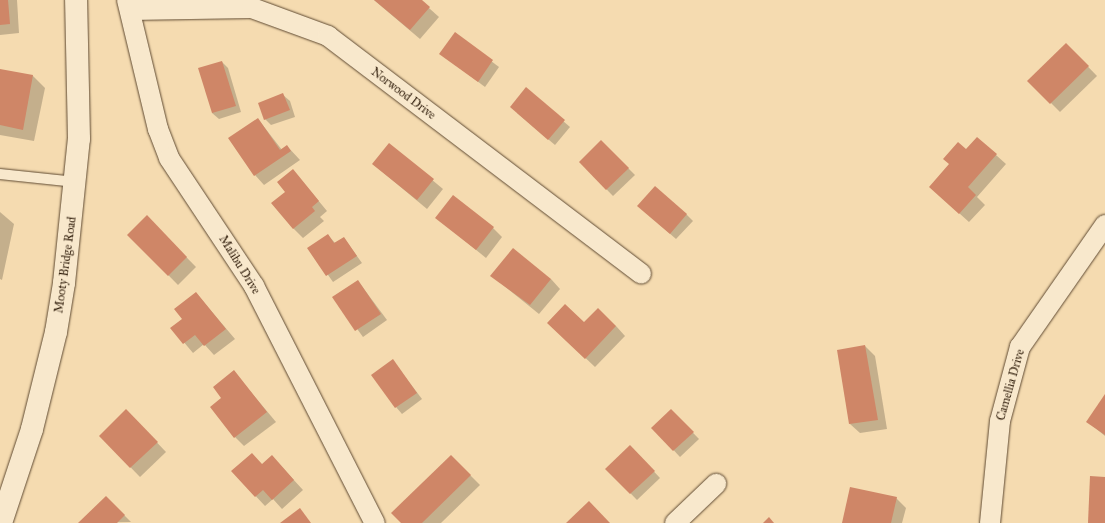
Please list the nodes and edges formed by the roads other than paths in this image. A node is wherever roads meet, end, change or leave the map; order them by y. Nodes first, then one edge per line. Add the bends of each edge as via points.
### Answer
1 (76, 0) edge
2 (129, 5) edge
3 (0, 174) edge
4 (76, 182) junction
5 (1105, 225) edge
6 (641, 274) dead end
7 (716, 484) dead end
8 (1, 523) edge
9 (375, 523) edge
10 (675, 523) edge
11 (990, 523) edge

1 - 4 main road, Mooty Bridge Road via 79,89
2 - 6 street, Norwood Drive via 252,8 328,36
2 - 9 street, Malibu Drive via 158,129 169,158 254,286
3 - 4 lane
4 - 8 main road, Mooty Bridge Road via 64,282 45,381
5 - 11 street, Camellia Drive via 1020,347 1000,421
7 - 10 street

